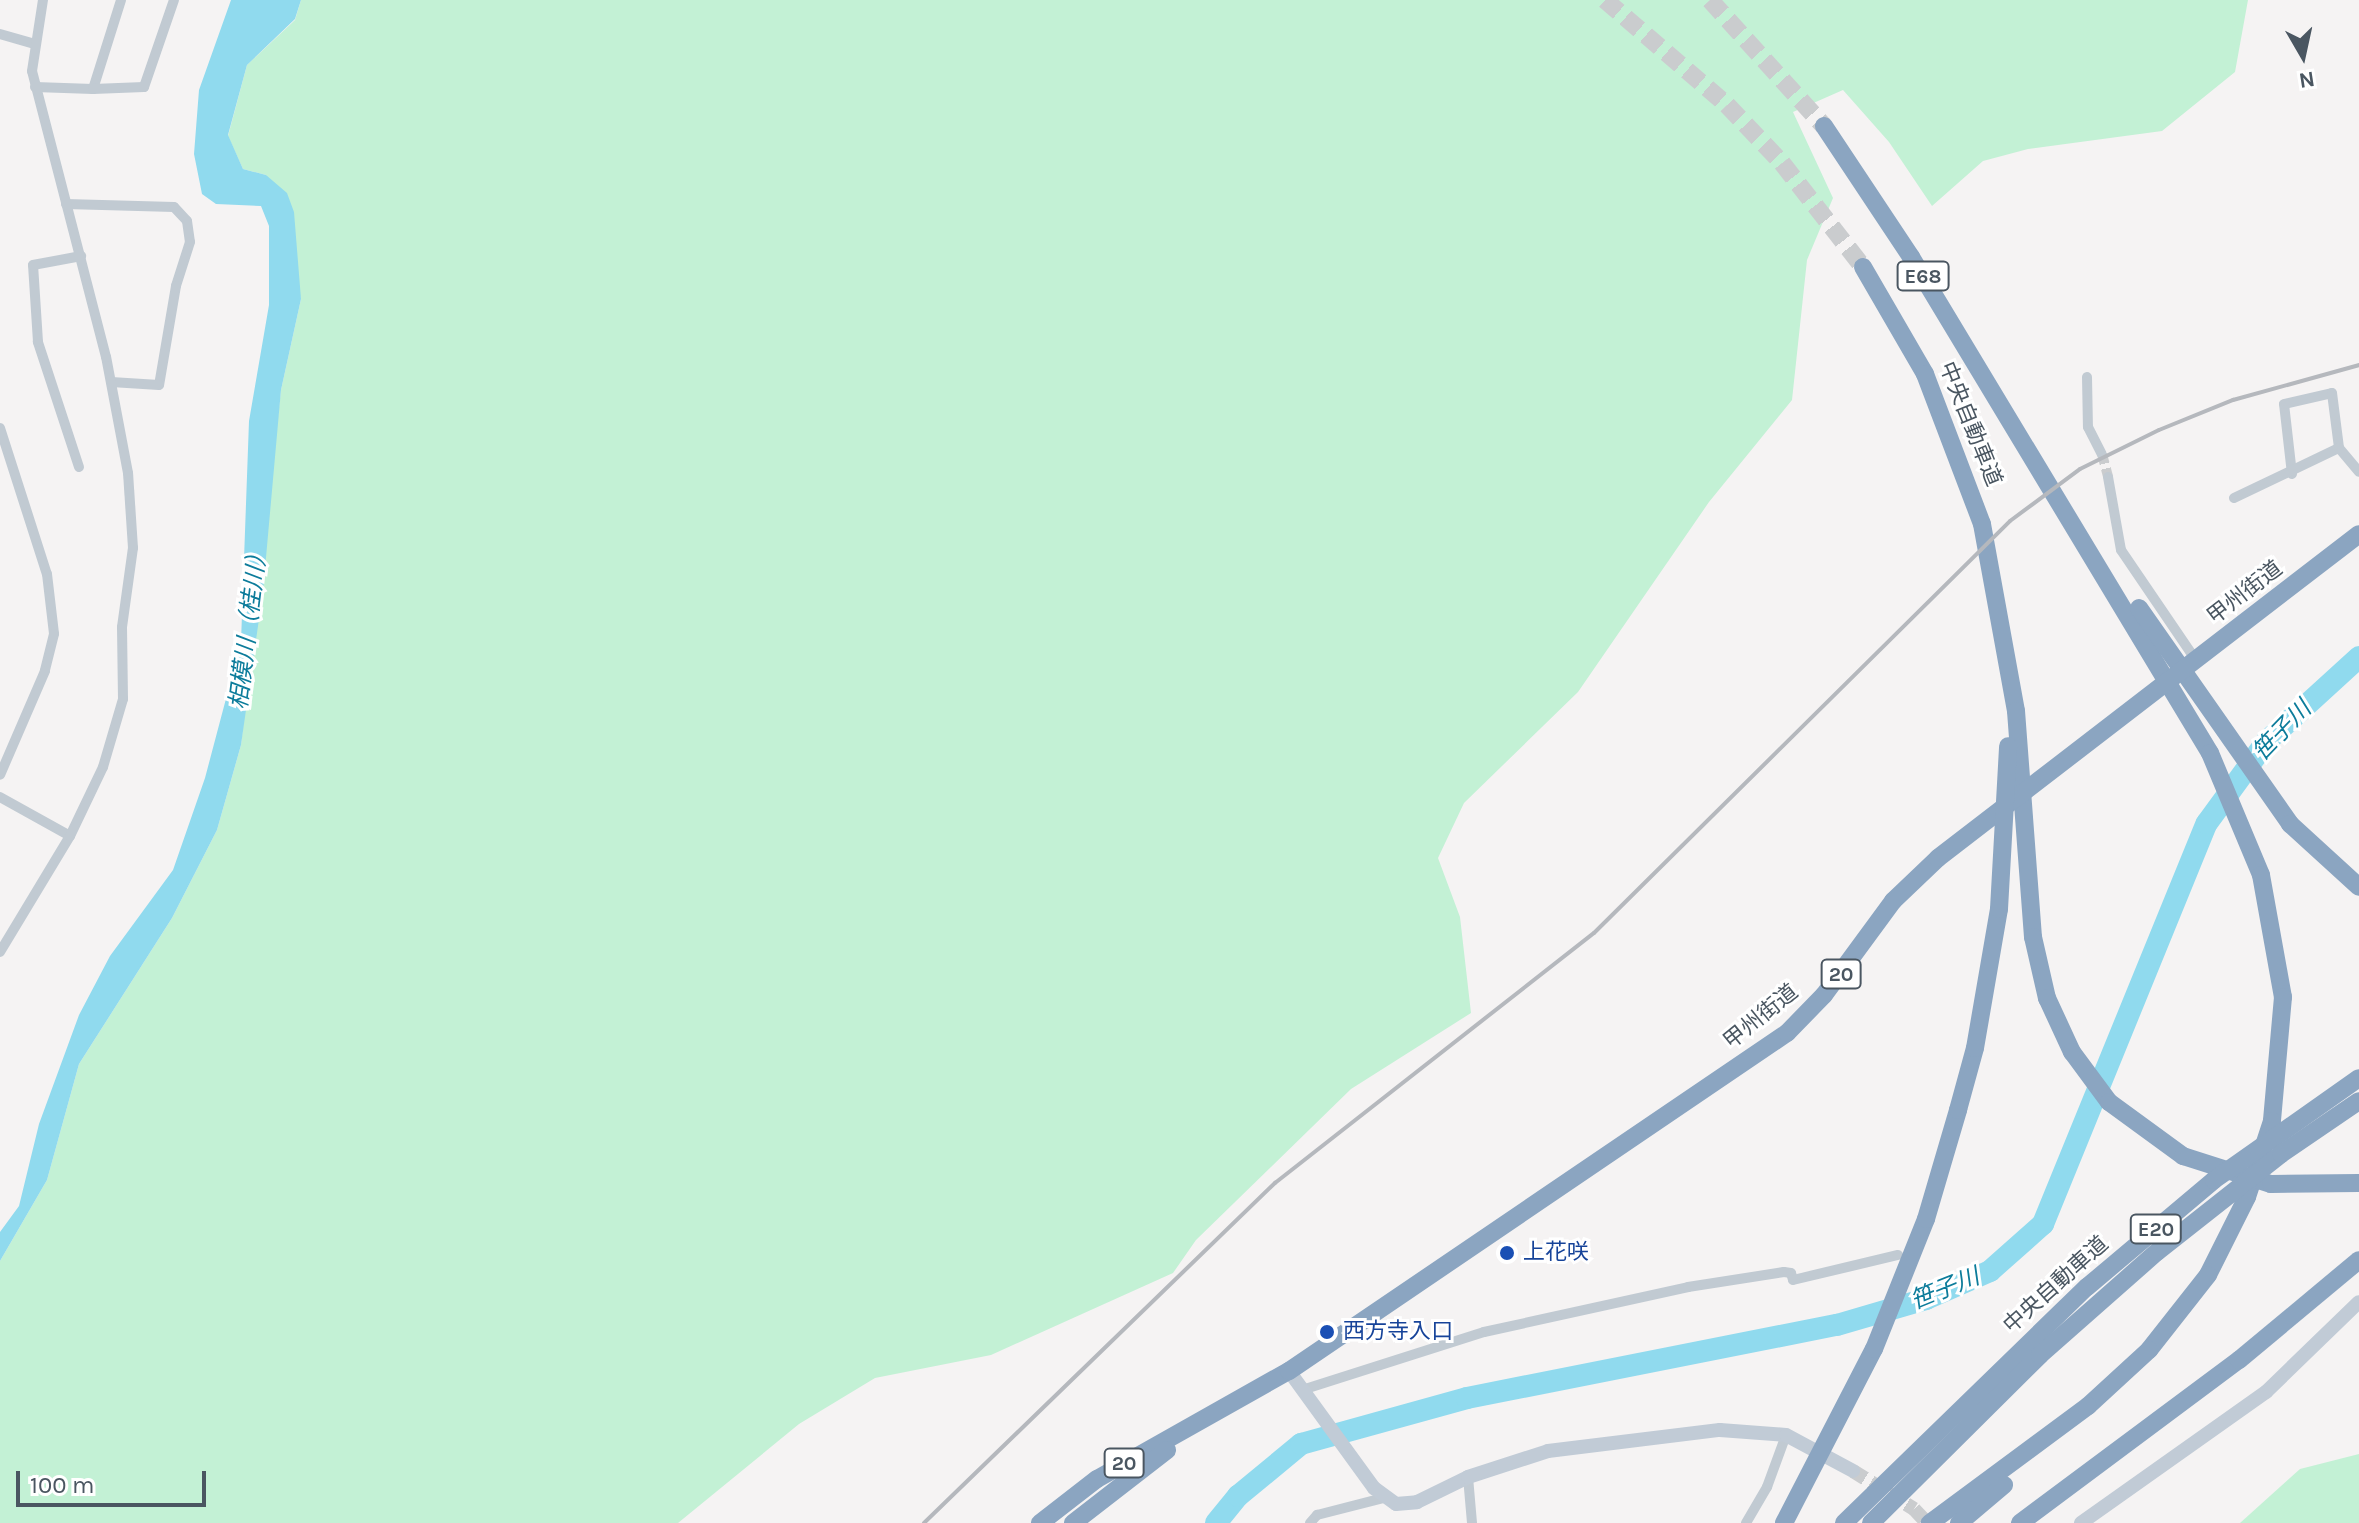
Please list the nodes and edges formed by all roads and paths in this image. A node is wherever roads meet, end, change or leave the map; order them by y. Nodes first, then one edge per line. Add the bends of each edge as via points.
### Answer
1 (43, 0) edge
2 (121, 0) edge
3 (174, 0) edge
4 (0, 34) edge
5 (32, 43) junction
6 (35, 87) junction
7 (93, 89) junction
8 (1824, 126) tunnel mouth
9 (66, 204) junction
10 (81, 256) junction
11 (1863, 267) tunnel mouth
12 (2087, 377) dead end
13 (111, 382) junction
14 (0, 428) edge
15 (2339, 448) junction
16 (2102, 454) tunnel mouth
17 (79, 467) dead end
18 (2359, 472) edge
19 (2292, 474) junction
20 (2046, 476) junction
21 (2108, 477) tunnel mouth
22 (2234, 498) dead end
23 (2359, 534) edge
24 (2197, 662) junction
25 (2014, 757) junction
26 (0, 775) edge
27 (0, 797) edge
28 (70, 836) junction
29 (2359, 887) edge
30 (0, 952) edge
31 (2359, 1078) edge
32 (2359, 1101) edge
33 (2359, 1183) edge
34 (1898, 1255) dead end
35 (2359, 1260) edge
36 (2359, 1302) edge
37 (2034, 1348) junction
38 (2149, 1350) junction
39 (1289, 1371) junction
40 (1302, 1390) junction
41 (1215, 1416) junction
42 (1786, 1435) junction
43 (1853, 1471) tunnel mouth
44 (1468, 1477) junction
45 (1378, 1493) junction
46 (1079, 1519) edge
47 (1040, 1523) edge
48 (1310, 1523) edge
49 (1472, 1523) edge
50 (1746, 1523) edge
51 (1784, 1523) edge
52 (1844, 1523) edge
53 (1871, 1523) edge
54 (1930, 1523) edge
55 (1959, 1523) edge
56 (2020, 1523) edge
57 (2081, 1523) edge

1 - 5 street
2 - 7 street
3 - 7 street via 144,87
4 - 5 street
5 - 6 street
6 - 7 street
6 - 9 street
8 - 20 highway, 中央自動車道 / E68
9 - 10 street
9 - 13 street via 174,207 187,221 190,242 176,286 159,385
10 - 13 street
10 - 17 street via 33,265 38,342
11 - 25 highway, 中央自動車道 / E68 via 1925,374 1982,524 2000,611
12 - 16 street via 2088,427
13 - 28 street via 133,511 122,627 124,687 103,767
14 - 26 street via 47,574 54,634 45,671
15 - 18 street
15 - 19 street
15 - 19 street via 2332,393 2284,404
19 - 22 street
20 - 29 highway via 2268,795 2316,852
20 - 38 highway via 2177,694 2229,793 2261,875 2279,953 2283,1040 2262,1159 2208,1275
21 - 24 street via 2121,550
23 - 24 highway, 甲州街道 / 20
24 - 39 highway, 甲州街道 / 20 via 1929,866 1893,901 1824,995 1787,1033
25 - 33 highway via 2039,970 2058,1025 2109,1102 2183,1156 2271,1184
25 - 51 highway via 2006,851 1975,1048 1926,1219 1874,1349
27 - 28 street
28 - 30 street
31 - 37 highway, 中央自動車道 / E20 via 2289,1124 2165,1221
32 - 37 highway, 中央自動車道 / E20 via 2281,1154
34 - 40 street via 1793,1280 1784,1272 1688,1287 1484,1332
35 - 56 highway via 2239,1360
36 - 57 street via 2266,1392
37 - 52 highway, 中央自動車道 / E20
37 - 53 highway, 中央自動車道 / E20
38 - 54 highway via 2049,1438
38 - 55 highway via 2090,1411
39 - 40 street
39 - 41 highway, 甲州街道 / 20
40 - 45 street
41 - 46 highway, 甲州街道 / 20
41 - 47 highway, 甲州街道 / 20 via 1097,1479
42 - 43 street
42 - 44 street via 1720,1430 1591,1442
42 - 50 street via 1767,1487
44 - 45 street via 1407,1504
44 - 49 street
45 - 48 street via 1317,1515

